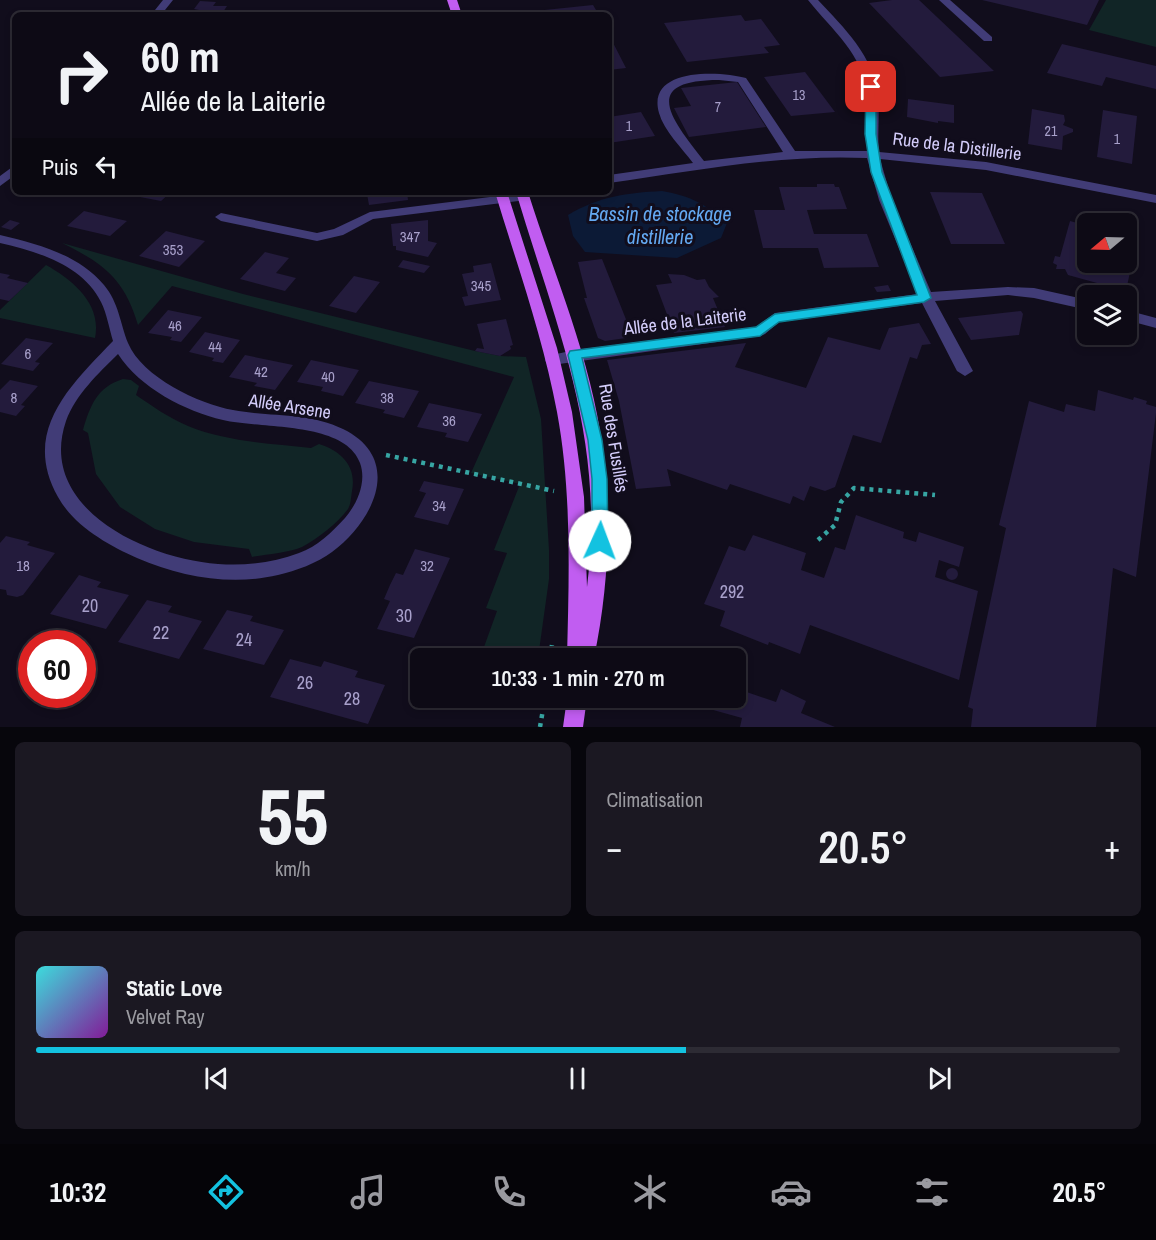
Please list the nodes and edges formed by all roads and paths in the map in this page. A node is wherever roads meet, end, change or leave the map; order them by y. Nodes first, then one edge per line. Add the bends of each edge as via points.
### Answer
1 (168, 0) edge
2 (813, 0) edge
3 (944, 0) edge
4 (158, 12) edge
5 (988, 39) dead end
6 (872, 154) junction
7 (791, 155) junction
8 (702, 165) junction
9 (12, 172) edge
10 (612, 179) edge
11 (0, 182) edge
12 (524, 195) edge
13 (502, 196) edge
14 (1156, 199) edge
15 (221, 217) dead end
16 (0, 239) edge
17 (924, 298) junction
18 (1077, 303) edge
19 (1137, 318) edge
20 (1156, 323) edge
21 (120, 342) junction
22 (575, 355) junction
23 (552, 360) junction
24 (965, 371) dead end
25 (366, 459) junction
26 (561, 493) dead end
27 (935, 495) dead end
28 (818, 540) dead end
29 (552, 639) dead end
30 (551, 648) edge
31 (577, 648) edge
32 (587, 648) edge
33 (543, 708) edge
34 (575, 708) edge
35 (540, 727) edge
36 (573, 727) edge

1 - 4 street
2 - 6 street via 849,41 868,72
3 - 5 street
6 - 7 street, Rue de la Distillerie
6 - 14 street, Rue de la Distillerie via 998,168
6 - 17 street via 883,194
7 - 8 street, Rue de la Distillerie
7 - 8 street via 742,80 721,75 678,81 668,88 662,101 664,113
8 - 10 street, Rue de la Distillerie
9 - 11 street
12 - 22 main road, Rue des Fusillés
13 - 15 street, Rue des Fusillés via 370,216 338,232 317,237
13 - 23 main road
16 - 21 street, Allée Arsene via 54,256 92,279 112,310
17 - 18 street, Allée de la Laiterie via 1008,291
17 - 22 street, Allée de la Laiterie via 775,318 760,331
17 - 24 street
19 - 20 street
21 - 25 street, Allée Arsene via 144,373 188,402 256,421 324,428 350,440
21 - 25 street via 67,403 52,450 56,477 75,508 127,547 174,563 226,572 270,568 307,558 342,535 359,514 370,492
22 - 23 street, Allée de la Laiterie
22 - 32 main road, Rue des Fusillés via 592,423 601,508 595,610
23 - 31 main road via 570,443 575,488
25 - 26 path via 387,455
27 - 28 path via 854,488 841,502 835,525
29 - 30 path
33 - 35 path
34 - 36 main road

